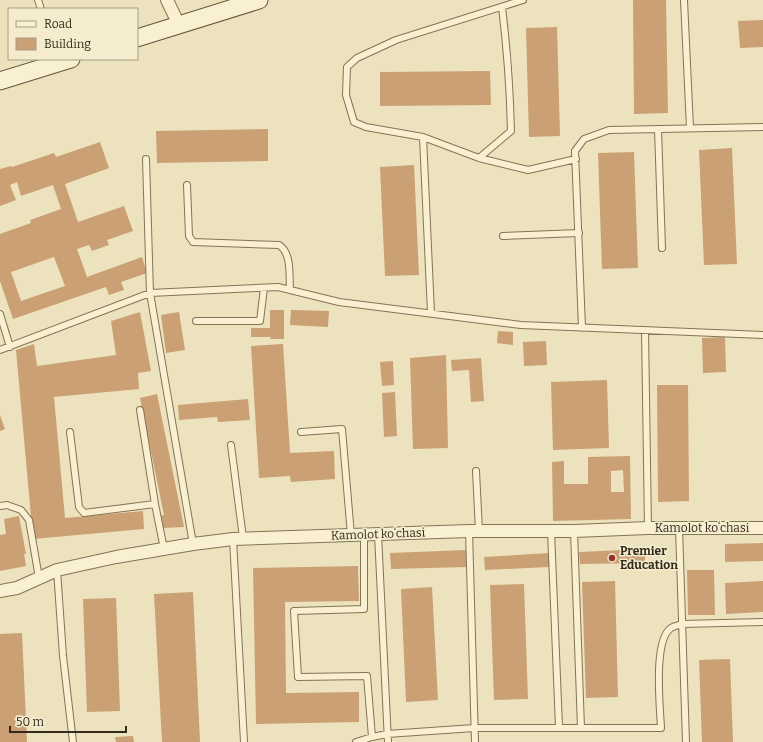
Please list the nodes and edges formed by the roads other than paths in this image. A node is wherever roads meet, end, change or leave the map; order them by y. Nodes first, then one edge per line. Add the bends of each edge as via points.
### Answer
1 (167, 0) edge
2 (523, 0) edge
3 (684, 0) edge
4 (251, 1) edge
5 (502, 6) junction
6 (179, 25) junction
7 (138, 38) edge
8 (61, 60) edge
9 (0, 81) edge
10 (763, 127) edge
11 (690, 128) junction
12 (658, 129) junction
13 (422, 137) junction
14 (479, 158) junction
15 (146, 159) dead end
16 (576, 159) junction
17 (187, 185) dead end
18 (579, 233) junction
19 (503, 236) dead end
20 (662, 248) dead end
21 (264, 288) junction
22 (290, 290) junction
23 (150, 293) junction
24 (431, 313) junction
25 (0, 314) edge
26 (196, 321) dead end
27 (582, 328) junction
28 (645, 330) junction
29 (763, 335) edge
30 (10, 347) junction
31 (0, 350) edge
32 (140, 410) dead end
33 (70, 432) dead end
34 (301, 432) dead end
35 (231, 445) dead end
36 (476, 471) dead end
37 (155, 504) junction
38 (0, 506) edge
39 (648, 528) junction
40 (679, 528) junction
41 (763, 528) edge
42 (551, 531) junction
43 (574, 531) junction
44 (474, 532) junction
45 (364, 534) junction
46 (378, 534) junction
47 (351, 535) junction
48 (238, 539) junction
49 (193, 544) junction
50 (164, 549) junction
51 (57, 570) junction
52 (39, 578) junction
53 (0, 591) edge
54 (763, 622) edge
55 (682, 624) junction
56 (559, 727) junction
57 (474, 728) junction
58 (581, 728) junction
59 (387, 734) junction
60 (372, 736) junction
61 (73, 742) edge
62 (244, 742) edge
63 (356, 742) edge
64 (388, 742) edge
65 (475, 742) edge
66 (686, 742) edge

1 - 6 street
2 - 5 lane
3 - 11 lane
4 - 6 street
5 - 13 lane via 396,40 358,58 347,67 346,95 354,122 366,127
5 - 14 lane via 511,131
6 - 7 street
8 - 9 street
10 - 11 lane
11 - 12 lane
12 - 16 lane via 609,130 584,139 576,151
12 - 20 lane
13 - 14 lane
13 - 24 lane
14 - 16 lane via 528,170
15 - 23 lane
16 - 18 lane
17 - 22 lane via 189,236 194,242 279,244 288,257
18 - 19 lane
18 - 27 lane
21 - 22 lane via 278,287
21 - 23 lane
21 - 26 lane via 260,322
22 - 24 lane via 339,302
23 - 30 lane
23 - 49 lane
24 - 27 lane via 521,325
25 - 30 lane
27 - 28 lane
28 - 29 lane
28 - 39 lane
30 - 31 lane
32 - 37 lane
33 - 37 lane via 79,507 84,512
34 - 47 lane via 342,429
35 - 48 lane
36 - 44 lane
37 - 50 lane
38 - 52 lane via 7,505 21,510 29,520
39 - 40 street, Kamolot koʻchasi
39 - 43 street, Kamolot koʻchasi
40 - 41 street, Kamolot koʻchasi
40 - 55 lane
42 - 43 street, Kamolot koʻchasi
42 - 44 street, Kamolot koʻchasi
42 - 56 lane
43 - 58 lane
44 - 46 street, Kamolot koʻchasi
44 - 57 lane
45 - 46 street, Kamolot koʻchasi
45 - 47 street, Kamolot koʻchasi
45 - 60 lane via 364,609 294,611 298,677 367,676
46 - 59 lane
47 - 48 street, Kamolot koʻchasi
48 - 49 street, Kamolot koʻchasi
48 - 62 lane
49 - 50 street, Kamolot koʻchasi
50 - 51 street, Kamolot koʻchasi via 116,556
51 - 52 street, Kamolot koʻchasi
51 - 61 lane
52 - 53 street, Kamolot koʻchasi via 17,588
54 - 55 lane
55 - 58 lane via 671,628 660,645 661,728
55 - 66 lane
56 - 57 lane
56 - 58 lane
57 - 59 lane
57 - 65 lane
59 - 60 lane
59 - 64 lane
60 - 63 lane

